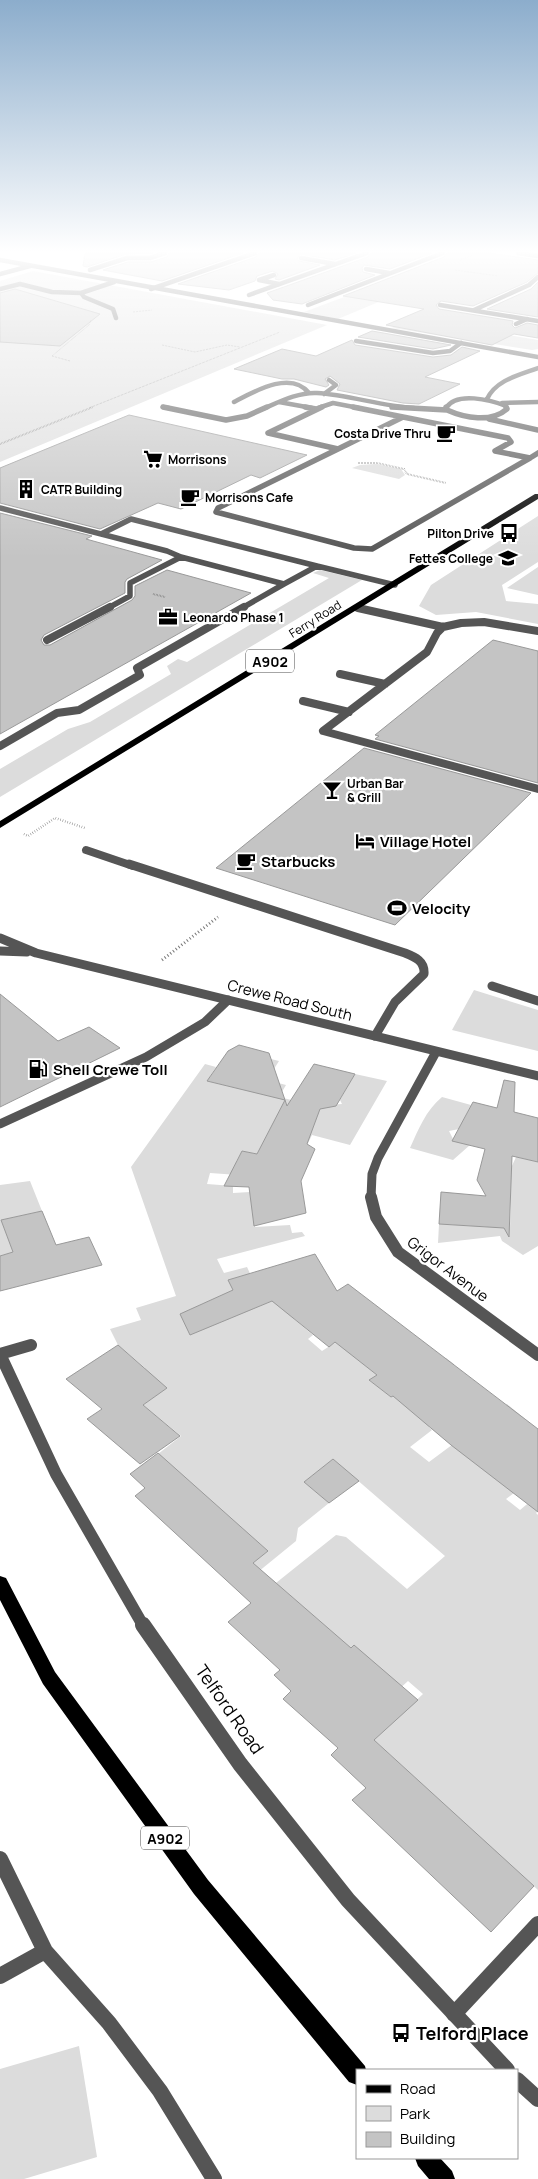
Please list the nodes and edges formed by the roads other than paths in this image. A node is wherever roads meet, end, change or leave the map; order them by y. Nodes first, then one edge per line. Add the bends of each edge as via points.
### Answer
1 (525, 355) edge
2 (538, 357) edge
3 (538, 368) edge
4 (328, 380) dead end
5 (309, 393) junction
6 (324, 394) junction
7 (487, 399) junction
8 (234, 402) dead end
9 (279, 402) junction
10 (538, 402) edge
11 (502, 403) junction
12 (163, 407) dead end
13 (316, 408) junction
14 (447, 410) junction
15 (403, 417) junction
16 (484, 417) junction
17 (538, 430) edge
18 (338, 449) junction
19 (538, 453) edge
20 (530, 458) junction
21 (538, 496) edge
22 (0, 508) edge
23 (101, 534) junction
24 (181, 557) junction
25 (317, 566) junction
26 (284, 584) junction
27 (395, 585) junction
28 (358, 608) junction
29 (444, 627) junction
30 (538, 631) edge
31 (48, 640) dead end
32 (340, 674) dead end
33 (384, 684) junction
34 (303, 701) dead end
35 (348, 712) junction
36 (0, 746) edge
37 (538, 789) edge
38 (0, 825) edge
39 (86, 850) dead end
40 (0, 938) edge
41 (0, 951) edge
42 (36, 953) junction
43 (492, 986) dead end
44 (228, 1000) junction
45 (538, 1001) edge
46 (375, 1036) junction
47 (436, 1052) junction
48 (538, 1076) edge
49 (0, 1124) edge
50 (31, 1345) dead end
51 (538, 1355) edge
52 (0, 1583) edge
53 (0, 1860) edge
54 (538, 1924) edge
55 (45, 1951) junction
56 (0, 1976) edge
57 (454, 2014) junction
58 (506, 2069) edge
59 (356, 2073) edge
60 (518, 2081) edge
61 (538, 2099) edge
62 (427, 2159) edge
63 (214, 2179) edge
64 (444, 2179) edge

1 - 2 street
3 - 7 street via 495,387
4 - 6 street via 336,385
5 - 6 street
5 - 8 street via 297,384 279,383
5 - 9 street
6 - 14 street via 392,407
7 - 11 street
7 - 14 street via 453,401
9 - 12 street via 247,416 226,420
9 - 13 street
10 - 11 street
11 - 16 street via 506,412
13 - 15 street via 333,403
13 - 18 street via 268,433
14 - 16 street via 461,416
15 - 18 street
15 - 20 street via 510,439 511,442 495,451
16 - 17 street
18 - 20 street via 218,508 216,512 367,550
19 - 20 street
21 - 27 main road, Ferry Road / A902
22 - 23 street
23 - 24 street
23 - 25 street via 131,519
24 - 26 street
24 - 31 street via 130,583 130,596
25 - 26 street
25 - 27 street
26 - 36 street via 137,668 140,675 79,710 57,713
27 - 28 main road, Ferry Road / A902
28 - 29 street
28 - 38 main road, Ferry Road / A902
29 - 30 street via 461,622 484,622
29 - 33 street via 434,636 427,652
32 - 33 street
33 - 35 street
34 - 35 street
35 - 37 street via 324,731
39 - 46 street via 422,961 424,974 395,1002
40 - 42 street, Crewe Road South
41 - 42 street, Crewe Road South
42 - 44 street, Crewe Road South
43 - 45 street
44 - 46 street, Crewe Road South
44 - 49 street via 205,1022 146,1057
46 - 47 street, Crewe Road South
47 - 48 street, Crewe Road South
47 - 51 street, Grigor Avenue via 375,1161 370,1185 374,1211 386,1237 398,1252
50 - 57 street, Telford Road via 0,1354 56,1474 138,1618 240,1764 348,1900
52 - 59 main road, A902 via 49,1678 195,1879
53 - 55 street
54 - 57 street
55 - 56 street
55 - 63 street via 109,2023 160,2091
57 - 58 street, Telford Road
60 - 61 street
62 - 64 main road

